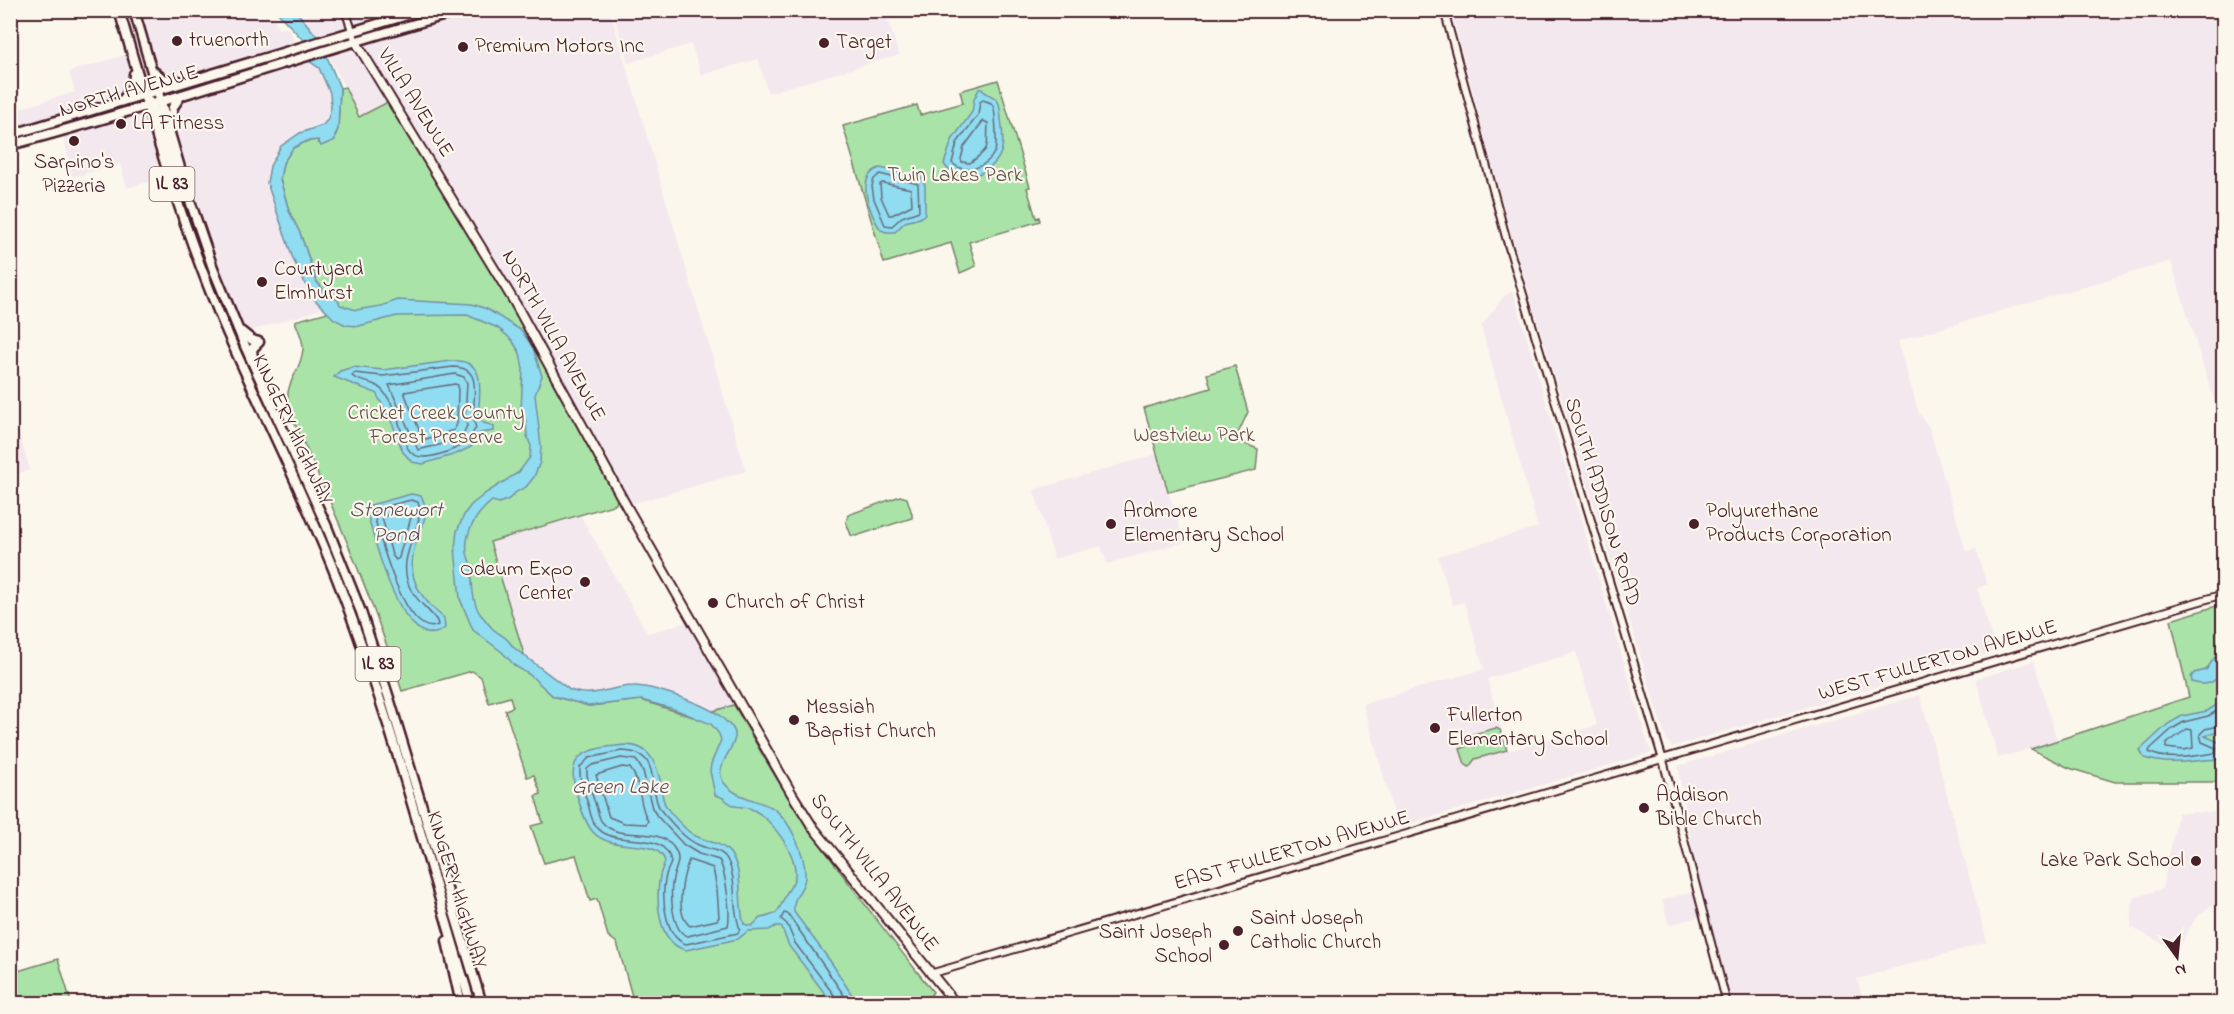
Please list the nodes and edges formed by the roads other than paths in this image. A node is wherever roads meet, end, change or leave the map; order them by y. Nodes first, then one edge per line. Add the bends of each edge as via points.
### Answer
1 (119, 10) edge
2 (134, 10) edge
3 (345, 10) edge
4 (424, 10) edge
5 (464, 10) edge
6 (1444, 10) edge
7 (352, 33) junction
8 (356, 42) junction
9 (328, 45) junction
10 (292, 56) junction
11 (134, 64) junction
12 (150, 68) junction
13 (184, 82) junction
14 (158, 90) junction
15 (143, 94) junction
16 (180, 97) junction
17 (122, 100) junction
18 (161, 102) junction
19 (149, 106) junction
20 (169, 131) junction
21 (10, 135) edge
22 (10, 145) edge
23 (443, 183) joint
24 (198, 224) junction
25 (237, 327) junction
26 (256, 370) junction
27 (628, 509) joint
28 (2223, 594) edge
29 (1663, 760) junction
30 (428, 858) junction
31 (930, 974) junction
32 (461, 1004) edge
33 (471, 1004) edge
34 (484, 1004) edge
35 (956, 1004) edge
36 (1727, 1004) edge

1 - 11 main road, KINGERY HIGHWAY / IL 83
2 - 12 main road, IL 83
3 - 7 street
4 - 7 main road
5 - 8 main road, NORTH AVENUE
6 - 29 street, SOUTH ADDISON ROAD via 1507,242
7 - 8 street
7 - 9 main road
8 - 9 main road, NORTH AVENUE
8 - 23 main road, VILLA AVENUE
9 - 10 main road, NORTH AVENUE
10 - 13 main road
10 - 16 main road, NORTH AVENUE
11 - 15 main road, KINGERY HIGHWAY / IL 83
11 - 17 main road via 133,86
12 - 13 main road via 163,78
12 - 14 main road, IL 83
13 - 14 main road
14 - 15 main road
14 - 18 main road, IL 83
15 - 17 main road
15 - 19 main road, KINGERY HIGHWAY / IL 83
16 - 18 main road, NORTH AVENUE
16 - 20 main road
17 - 21 main road
18 - 19 main road, NORTH AVENUE
18 - 20 main road, IL 83
19 - 22 main road, NORTH AVENUE
19 - 24 main road via 156,111 189,211
19 - 30 main road, KINGERY HIGHWAY / IL 83 via 177,200 210,290 340,585
20 - 24 main road, IL 83
23 - 27 main road, NORTH VILLA AVENUE via 515,303
24 - 25 main road, IL 83
25 - 26 main road, IL 83
25 - 26 main road via 246,337 259,342 252,352
26 - 34 main road, IL 83 via 361,612
27 - 31 main road, SOUTH VILLA AVENUE via 812,826
28 - 29 street, WEST FULLERTON AVENUE
29 - 31 street, EAST FULLERTON AVENUE
29 - 36 street, SOUTH ADDISON ROAD
30 - 32 main road
30 - 33 main road, KINGERY HIGHWAY / IL 83
31 - 35 main road, SOUTH VILLA AVENUE

